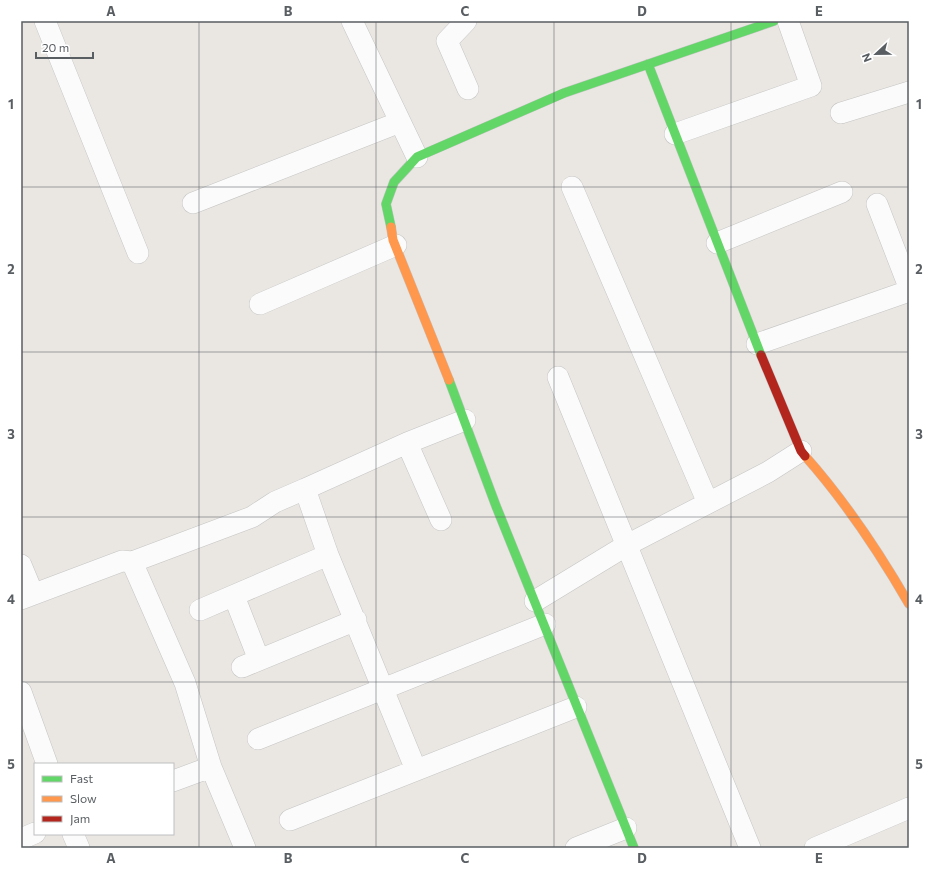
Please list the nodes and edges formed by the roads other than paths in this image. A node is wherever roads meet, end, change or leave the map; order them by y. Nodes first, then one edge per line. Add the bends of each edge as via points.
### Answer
1 (45, 21) edge
2 (352, 21) edge
3 (466, 21) edge
4 (774, 21) edge
5 (788, 21) edge
6 (648, 64) junction
7 (468, 89) dead end
8 (909, 92) edge
9 (841, 113) dead end
10 (400, 122) junction
11 (675, 134) junction
12 (416, 157) junction
13 (572, 187) dead end
14 (842, 192) dead end
15 (193, 203) dead end
16 (877, 204) dead end
17 (717, 243) junction
18 (396, 245) junction
19 (138, 253) dead end
20 (909, 287) edge
21 (909, 291) edge
22 (260, 304) dead end
23 (757, 344) junction
24 (558, 377) dead end
25 (465, 420) junction
26 (407, 443) junction
27 (801, 451) junction
28 (305, 489) junction
29 (708, 503) junction
30 (441, 520) dead end
31 (627, 545) junction
32 (328, 555) junction
33 (132, 562) junction
34 (21, 565) edge
35 (27, 596) edge
36 (234, 596) junction
37 (535, 601) junction
38 (909, 604) edge
39 (200, 610) dead end
40 (356, 620) junction
41 (545, 624) junction
42 (384, 688) junction
43 (21, 692) edge
44 (576, 707) junction
45 (258, 739) dead end
46 (47, 763) edge
47 (211, 767) junction
48 (416, 770) junction
49 (174, 781) edge
50 (909, 808) edge
51 (290, 820) dead end
52 (626, 828) junction
53 (34, 833) edge
54 (73, 835) edge
55 (21, 839) edge
56 (79, 848) edge
57 (245, 848) edge
58 (576, 848) edge
59 (634, 848) edge
60 (750, 848) edge
61 (815, 848) edge

1 - 19 street
2 - 10 street
3 - 7 street via 447,41
4 - 6 street
5 - 11 street via 811,86
6 - 11 street
6 - 12 street via 564,93
8 - 9 street
10 - 12 street
10 - 15 street
11 - 17 street
12 - 18 street via 394,182 386,204
13 - 29 street
14 - 17 street
16 - 20 street
17 - 23 street
18 - 22 street
18 - 25 street
21 - 23 street
23 - 27 street
24 - 31 street
25 - 26 street
25 - 37 street via 496,506
26 - 28 street
26 - 30 street
27 - 29 street via 768,472
27 - 38 street via 822,475 884,560
28 - 32 street
28 - 33 street via 275,502 252,517
29 - 31 street
31 - 37 street
31 - 60 street
32 - 36 street
32 - 40 street
33 - 35 street via 122,562
33 - 47 street via 185,683
34 - 35 street
36 - 39 street
36 - 40 street via 251,663
37 - 41 street
40 - 42 street
41 - 42 street
41 - 44 street
42 - 45 street
42 - 48 street
43 - 46 street
44 - 48 street
44 - 52 street
47 - 49 street
47 - 57 street
48 - 51 street
50 - 61 street
52 - 58 street
52 - 59 street
53 - 55 street
54 - 56 street

